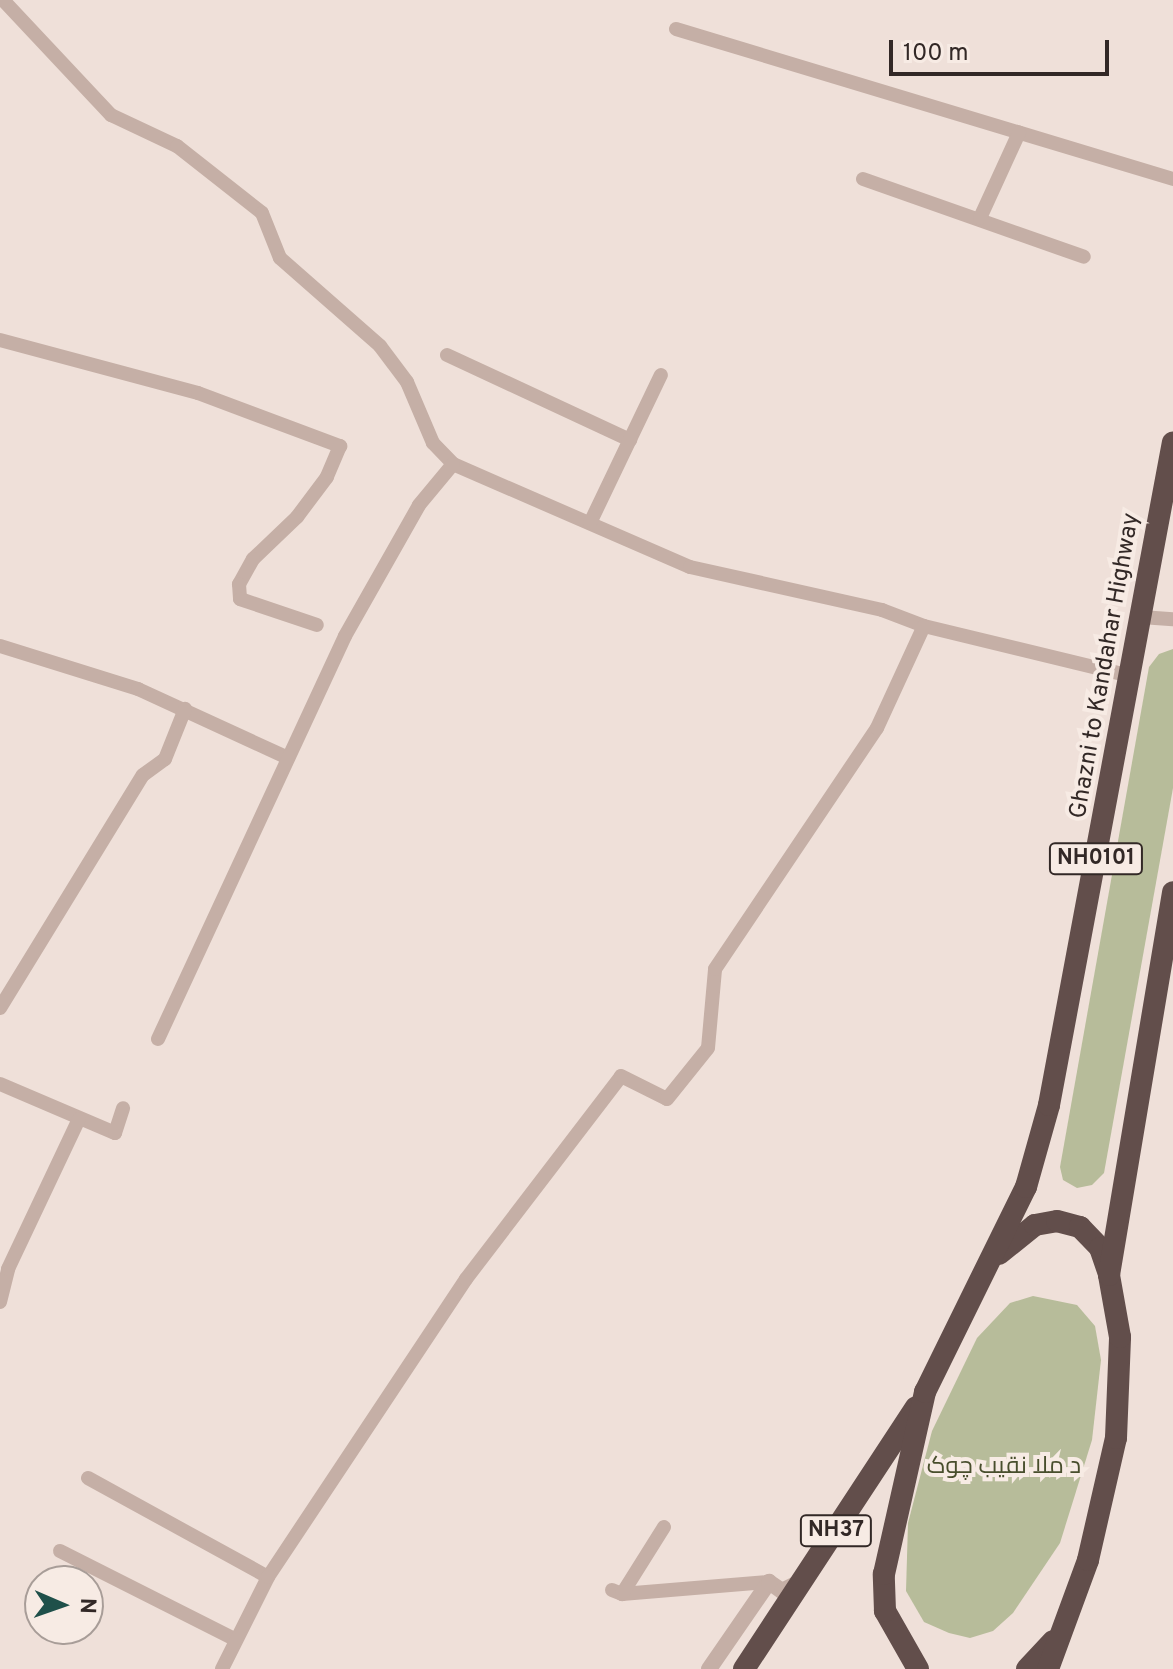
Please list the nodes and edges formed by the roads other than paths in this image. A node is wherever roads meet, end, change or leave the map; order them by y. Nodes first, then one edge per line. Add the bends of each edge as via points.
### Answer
1 (3, 0) edge
2 (676, 29) dead end
3 (1019, 133) junction
4 (863, 179) dead end
5 (1173, 179) edge
6 (980, 218) junction
7 (1084, 257) dead end
8 (0, 340) edge
9 (447, 355) dead end
10 (661, 375) dead end
11 (630, 440) junction
12 (1173, 442) edge
13 (453, 464) junction
14 (590, 523) junction
15 (1141, 617) junction
16 (1173, 619) edge
17 (317, 625) dead end
18 (924, 626) junction
19 (0, 646) edge
20 (1131, 676) junction
21 (185, 709) junction
22 (288, 758) junction
23 (1173, 892) edge
24 (0, 1008) edge
25 (158, 1039) dead end
26 (0, 1084) edge
27 (123, 1108) dead end
28 (79, 1119) junction
29 (988, 1266) junction
30 (1109, 1275) junction
31 (0, 1302) edge
32 (925, 1392) junction
33 (88, 1478) dead end
34 (664, 1527) dead end
35 (60, 1551) dead end
36 (268, 1577) junction
37 (803, 1580) junction
38 (769, 1582) junction
39 (1058, 1634) junction
40 (236, 1640) junction
41 (913, 1668) edge
42 (222, 1669) edge
43 (709, 1669) edge
44 (744, 1669) edge
45 (1027, 1669) edge
46 (1048, 1669) edge

1 - 13 street via 111,115 177,146 262,213 280,258 380,346 407,382 433,443
2 - 3 street
3 - 5 street
3 - 6 street
4 - 6 street
6 - 7 street
8 - 17 street via 198,393 340,446 327,477 297,517 253,559 239,584 240,599
9 - 11 street
10 - 11 street
11 - 14 street
12 - 15 highway, Ghazni to Kandahar Highway / NH0101
13 - 14 street
13 - 22 street via 419,505 345,636
14 - 18 street via 690,567 882,610
15 - 16 street
15 - 20 highway, Ghazni to Kandahar Highway / NH0101
18 - 20 street
18 - 36 street via 877,728 715,969 708,1048 667,1099 621,1076 466,1279
19 - 21 street
20 - 29 highway, Ghazni to Kandahar Highway / NH0101 via 1049,1105 1026,1187
21 - 22 street
21 - 24 street via 165,759 143,775
22 - 25 street
23 - 30 highway, NH0101
26 - 28 street
27 - 28 street via 115,1133
28 - 31 street via 8,1269
29 - 30 highway, Ghazni to Kandahar Highway / NH0101 via 1010,1240 1035,1225 1057,1221 1080,1227 1100,1248
29 - 32 highway, Ghazni to Kandahar Highway / NH0101
30 - 39 highway, NH0101 via 1120,1337 1116,1438 1088,1560
32 - 37 highway, NH37
32 - 41 highway, Ghazni to Kandahar Highway / NH0101 via 884,1574 885,1611
33 - 36 street
34 - 38 street via 617,1592
35 - 40 street
36 - 40 street
37 - 38 street via 782,1591
37 - 44 highway, NH37
38 - 43 street
39 - 45 highway, NH0101
39 - 46 highway, NH0101
40 - 42 street

